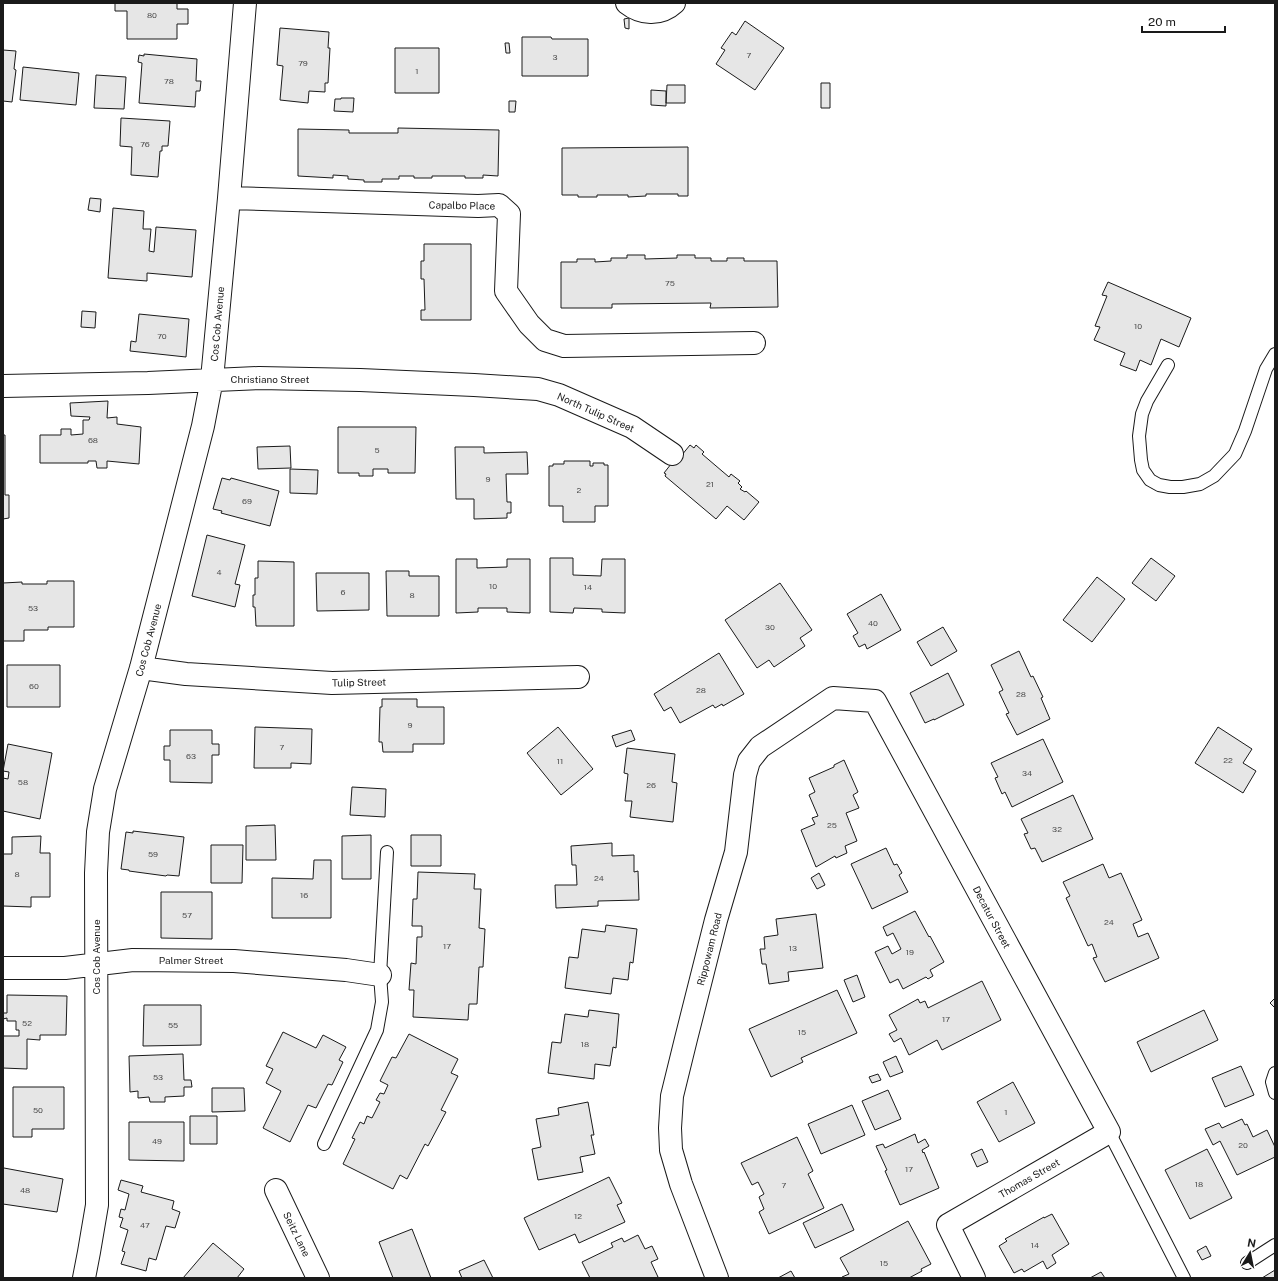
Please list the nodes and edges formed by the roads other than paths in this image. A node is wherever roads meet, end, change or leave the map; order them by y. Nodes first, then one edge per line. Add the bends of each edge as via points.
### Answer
1 (245, 3) edge
2 (627, 3) edge
3 (674, 3) edge
4 (229, 198) junction
5 (754, 343) dead end
6 (1275, 354) edge
7 (1168, 365) dead end
8 (212, 379) junction
9 (3, 386) edge
10 (538, 389) joint
11 (672, 454) dead end
12 (141, 668) junction
13 (578, 677) dead end
14 (875, 701) joint
15 (387, 852) dead end
16 (96, 964) junction
17 (3, 968) edge
18 (380, 975) junction
19 (1275, 1073) edge
20 (1275, 1093) edge
21 (1109, 1132) junction
22 (324, 1144) dead end
23 (276, 1190) dead end
24 (1275, 1245) edge
25 (1247, 1263) dead end
26 (84, 1278) edge
27 (318, 1278) edge
28 (717, 1278) edge
29 (974, 1278) edge
30 (1184, 1278) edge

1 - 4 street, Cos Cob Avenue
2 - 3 street via 644,12 664,10
4 - 5 street, Capalbo Place via 499,205 509,214 506,291 529,324 545,340 564,346
4 - 8 street, Cos Cob Avenue
6 - 7 lane via 1266,369 1245,431 1234,454 1214,476 1200,484 1183,487 1159,485 1150,480 1143,470 1141,460 1139,436 1142,414 1147,400
8 - 9 street, Christiano Street
8 - 10 street, Christiano Street via 360,380
8 - 12 street, Cos Cob Avenue via 203,426
10 - 11 street, North Tulip Street via 559,395 632,427
12 - 13 street, Tulip Street via 186,674 332,683
12 - 16 street, Cos Cob Avenue via 105,789 98,832
14 - 21 street, Decatur Street
14 - 28 street, Rippowam Road via 833,698 760,747 749,761 745,775 736,852 716,920 672,1096 670,1128 671,1150 681,1184
15 - 18 lane
16 - 17 street, Palmer Street via 65,968
16 - 18 street, Palmer Street via 133,960 234,961
16 - 26 street, Cos Cob Avenue via 97,1205
18 - 22 lane via 382,1002 377,1030
19 - 20 lane via 1272,1082
21 - 29 street, Thomas Street via 948,1225
21 - 30 lane
23 - 27 street, Seitz Lane
24 - 25 lane

